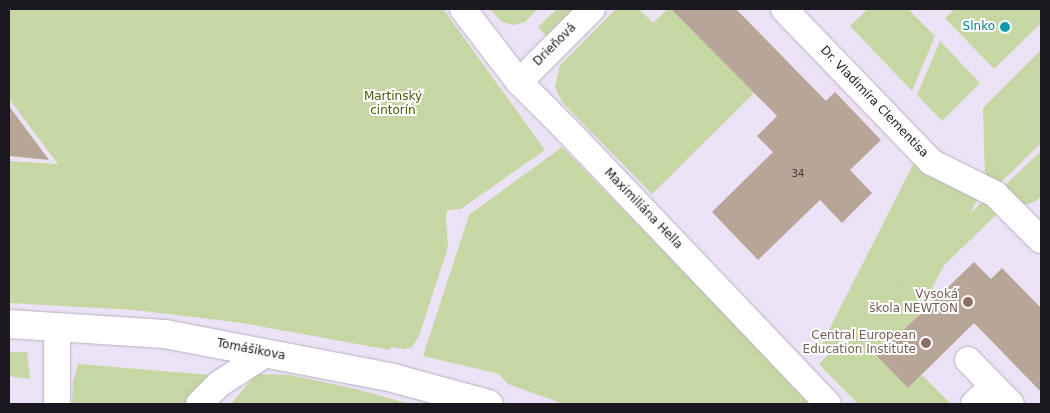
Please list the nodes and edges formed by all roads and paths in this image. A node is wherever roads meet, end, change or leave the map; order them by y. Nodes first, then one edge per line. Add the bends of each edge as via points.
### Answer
1 (464, 9) edge
2 (592, 9) edge
3 (784, 9) edge
4 (518, 82) junction
5 (1040, 235) edge
6 (9, 324) edge
7 (57, 328) junction
8 (267, 353) junction
9 (968, 360) dead end
10 (993, 386) junction
11 (57, 404) edge
12 (199, 404) edge
13 (489, 404) edge
14 (828, 404) edge
15 (974, 404) edge
16 (1012, 404) edge

1 - 4 street, Maximiliána Hella
2 - 4 street, Drieňová
3 - 5 street, Dr. Vladimíra Clementisa via 931,162 995,194
4 - 14 street, Maximiliána Hella via 574,136
6 - 7 main road, Tomášikova
7 - 8 main road, Tomášikova via 165,334
7 - 11 street
8 - 12 street via 219,384
8 - 13 main road, Tomášikova via 393,378
9 - 10 street
10 - 15 street
10 - 16 street

